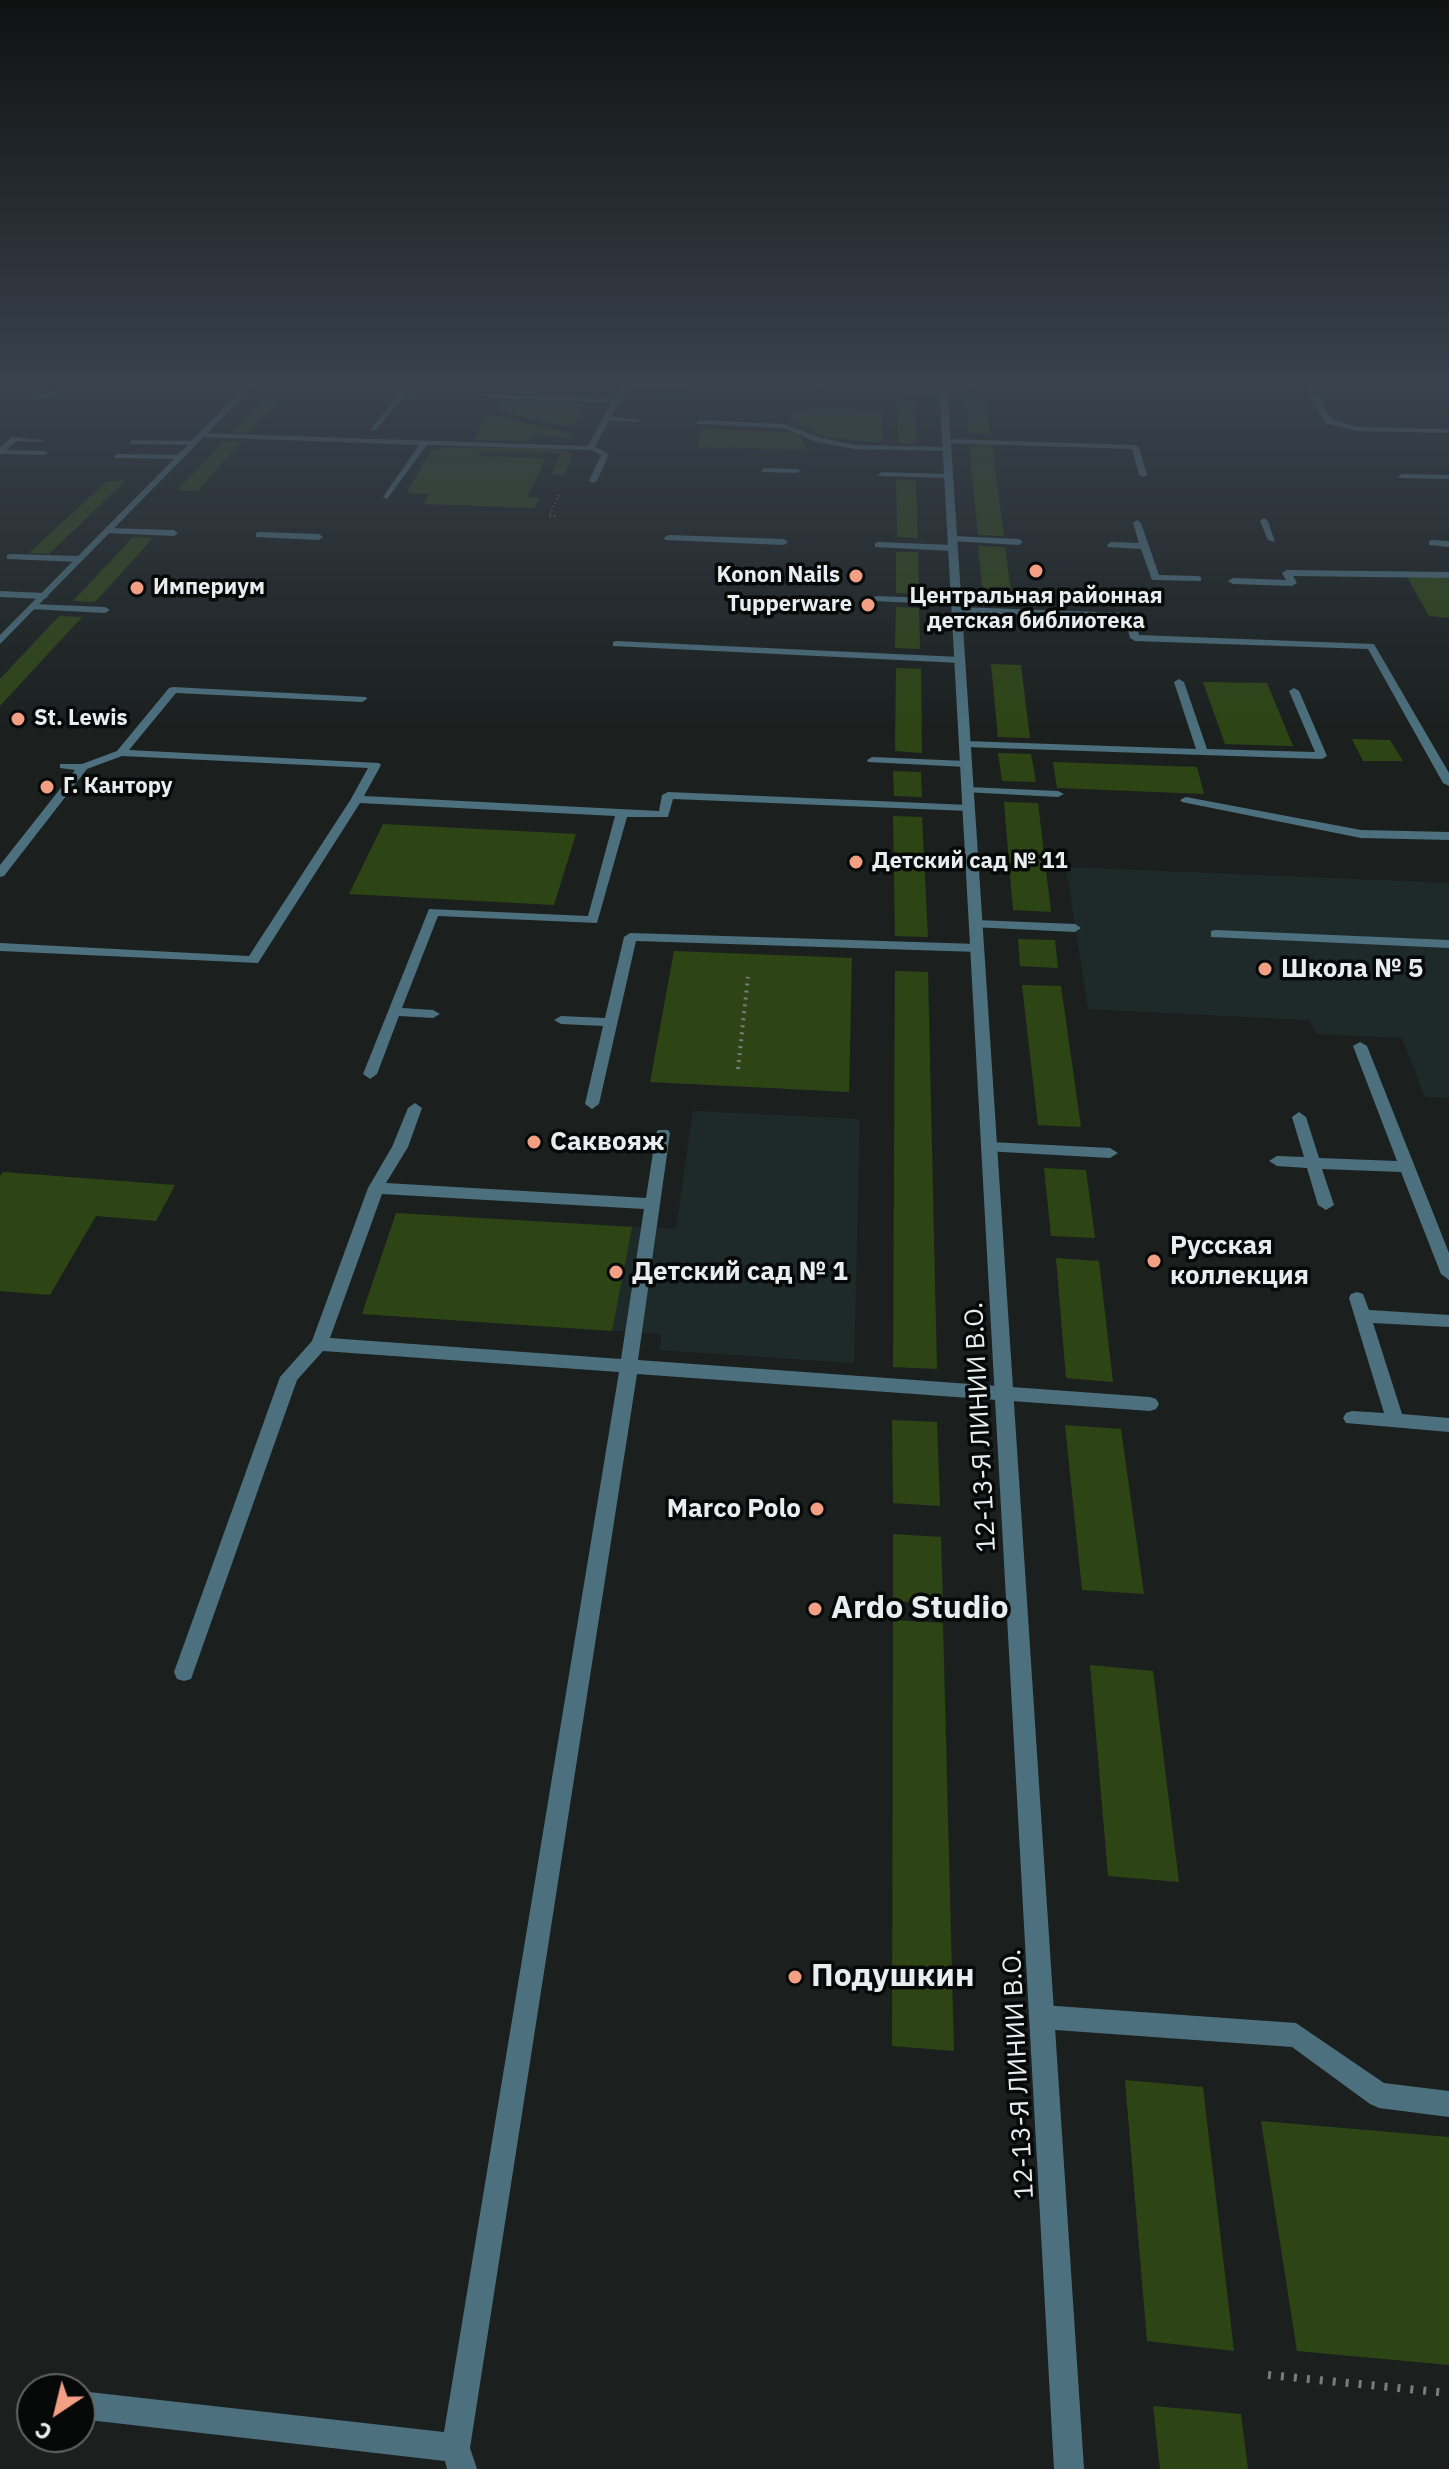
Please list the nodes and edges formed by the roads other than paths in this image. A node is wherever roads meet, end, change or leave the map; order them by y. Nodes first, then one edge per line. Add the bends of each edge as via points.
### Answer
1 (140, 498) edge
2 (950, 498) edge
3 (1264, 521) dead end
4 (1137, 523) dead end
5 (108, 531) junction
6 (174, 533) dead end
7 (259, 535) dead end
8 (319, 537) dead end
9 (668, 538) dead end
10 (1272, 540) dead end
11 (784, 542) dead end
12 (1019, 542) dead end
13 (1432, 543) dead end
14 (953, 544) junction
15 (1449, 544) edge
16 (878, 545) dead end
17 (1111, 545) dead end
18 (1145, 546) junction
19 (10, 557) dead end
20 (80, 559) junction
21 (1449, 575) edge
22 (1198, 579) dead end
23 (1233, 581) dead end
24 (0, 594) edge
25 (44, 596) junction
26 (877, 599) dead end
27 (957, 606) junction
28 (33, 607) junction
29 (105, 610) dead end
30 (0, 641) edge
31 (616, 644) dead end
32 (960, 660) junction
33 (1179, 682) dead end
34 (1294, 691) dead end
35 (362, 699) dead end
36 (965, 744) junction
37 (1203, 752) junction
38 (121, 753) junction
39 (872, 760) dead end
40 (966, 764) junction
41 (64, 766) dead end
42 (83, 767) junction
43 (1449, 783) edge
44 (1058, 794) dead end
45 (357, 799) junction
46 (968, 799) junction
47 (1186, 800) dead end
48 (622, 813) junction
49 (1449, 836) edge
50 (0, 873) edge
51 (976, 924) junction
52 (1075, 928) dead end
53 (1216, 934) dead end
54 (1449, 944) edge
55 (0, 947) edge
56 (978, 948) junction
57 (394, 1012) junction
58 (433, 1014) dead end
59 (561, 1020) dead end
60 (611, 1022) junction
61 (1360, 1046) dead end
62 (370, 1074) dead end
63 (592, 1104) dead end
64 (415, 1108) dead end
65 (1299, 1117) dead end
66 (663, 1133) dead end
67 (990, 1147) junction
68 (1110, 1153) dead end
69 (1277, 1161) dead end
70 (1313, 1163) junction
71 (1409, 1167) junction
72 (376, 1188) junction
73 (652, 1204) junction
74 (1326, 1205) dead end
75 (1449, 1274) edge
76 (1357, 1298) dead end
77 (1362, 1316) junction
78 (1449, 1321) edge
79 (319, 1344) junction
80 (629, 1366) junction
81 (1005, 1394) junction
82 (1150, 1404) dead end
83 (1352, 1418) dead end
84 (1395, 1421) junction
85 (1449, 1425) edge
86 (184, 1672) dead end
87 (1042, 2017) junction
88 (1449, 2104) edge
89 (96, 2407) edge
90 (459, 2459) edge
91 (1069, 2469) edge

1 - 5 street
2 - 14 street, 12-13-Я ЛИНИИ В.О.
3 - 10 street
4 - 18 street
5 - 6 street
5 - 20 street
7 - 8 street
9 - 11 street
12 - 14 street
13 - 15 street
14 - 16 street
14 - 27 street, 12-13-Я ЛИНИИ В.О.
17 - 18 street
18 - 22 street via 1155,578
19 - 20 street
20 - 25 street
21 - 23 street via 1285,569 1292,583
24 - 25 street
25 - 28 street
26 - 27 street
27 - 32 street, 12-13-Я ЛИНИИ В.О.
27 - 43 street via 1129,616 1135,638 1371,646
28 - 29 street
28 - 30 street
31 - 32 street
32 - 36 street, 12-13-Я ЛИНИИ В.О.
33 - 37 street
34 - 37 street via 1322,756
35 - 38 street via 173,690
36 - 37 street
36 - 40 street, 12-13-Я ЛИНИИ В.О.
38 - 42 street
38 - 45 street via 375,765
39 - 40 street
40 - 46 street, 12-13-Я ЛИНИИ В.О.
41 - 42 street
42 - 50 street
44 - 46 street
45 - 48 street
45 - 55 street via 253,960
46 - 48 street via 668,795 664,815
46 - 51 street, 12-13-Я ЛИНИИ В.О.
47 - 49 street via 1361,834
48 - 57 street via 593,920 433,912
51 - 52 street
51 - 56 street, 12-13-Я ЛИНИИ В.О.
53 - 54 street
56 - 60 street via 630,937
56 - 67 street, 12-13-Я ЛИНИИ В.О.
57 - 58 street
57 - 62 street
59 - 60 street
60 - 63 street
61 - 71 street
64 - 72 street
65 - 70 street
66 - 73 street
67 - 68 street
67 - 81 street, 12-13-Я ЛИНИИ В.О.
69 - 70 street
70 - 71 street
70 - 74 street
71 - 75 street
72 - 73 street
72 - 79 street
73 - 80 street
76 - 77 street
77 - 78 street
77 - 84 street
79 - 80 street
79 - 86 street via 289,1377
80 - 81 street
80 - 90 street
81 - 82 street
81 - 87 street, 12-13-Я ЛИНИИ В.О.
83 - 84 street
84 - 85 street
87 - 88 street via 1296,2035 1379,2095
87 - 91 street, 12-13-Я ЛИНИИ В.О.
89 - 90 street

